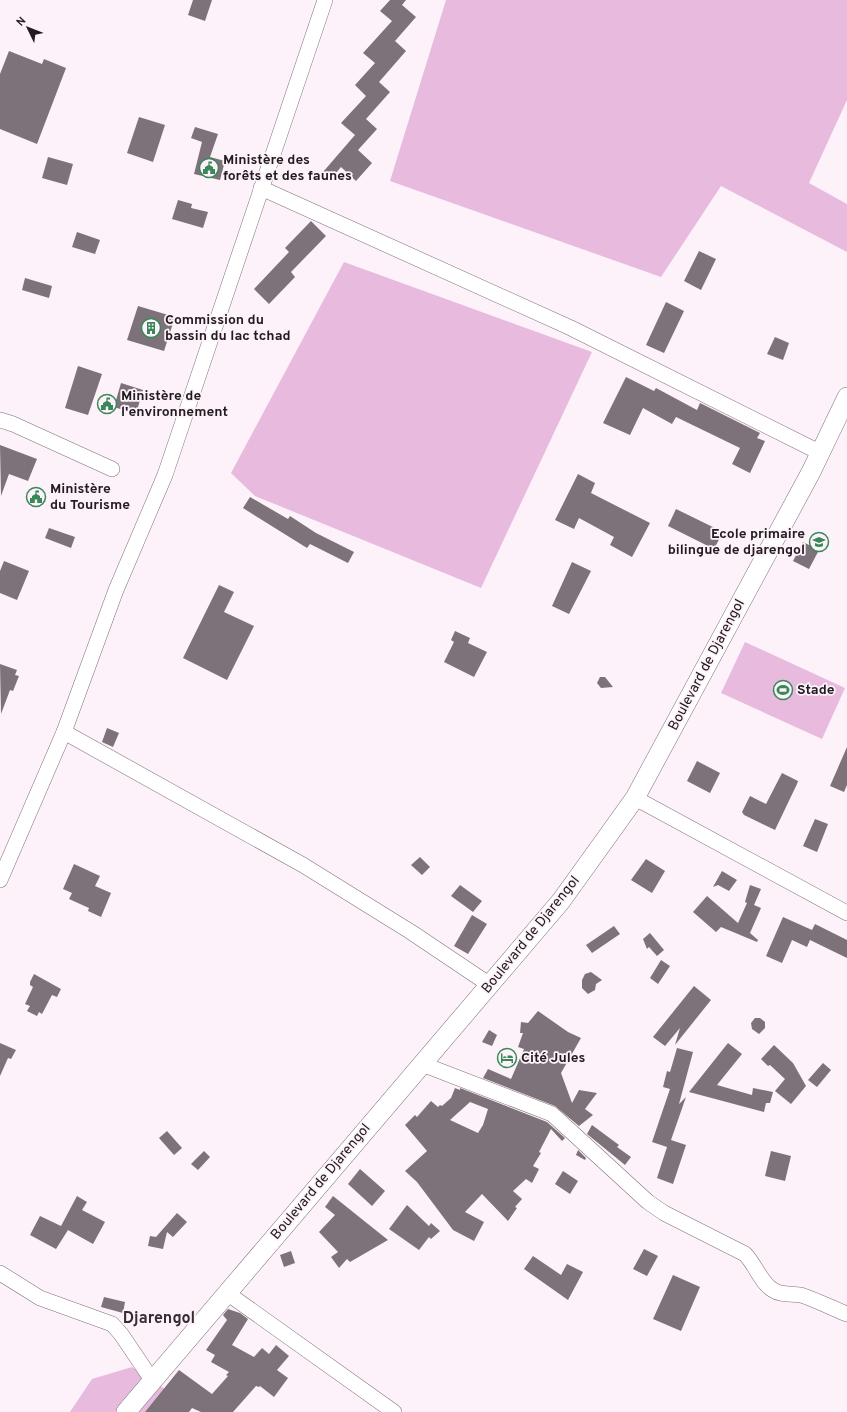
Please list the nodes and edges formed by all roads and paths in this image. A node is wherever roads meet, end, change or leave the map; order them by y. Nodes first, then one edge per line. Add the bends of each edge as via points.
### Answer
1 (325, 0) edge
2 (261, 188) junction
3 (847, 397) edge
4 (0, 420) edge
5 (821, 453) junction
6 (112, 469) dead end
7 (64, 732) junction
8 (636, 798) junction
9 (0, 880) edge
10 (847, 913) edge
11 (490, 985) junction
12 (422, 1064) junction
13 (0, 1273) edge
14 (227, 1293) junction
15 (847, 1314) edge
16 (152, 1380) junction
17 (126, 1412) edge
18 (394, 1412) edge

1 - 2 street
2 - 5 street via 571,328
2 - 7 street via 165,475 116,590
3 - 5 main road, Boulevard de Djarengol
4 - 6 street
5 - 8 main road, Boulevard de Djarengol
7 - 9 street
7 - 11 street via 303,865
8 - 10 street
8 - 11 main road, Boulevard de Djarengol via 561,902
11 - 12 main road, Boulevard de Djarengol
12 - 14 main road, Boulevard de Djarengol
12 - 15 street via 552,1114 648,1202 664,1213 745,1254 774,1291 800,1295
13 - 16 street via 40,1298 112,1324
14 - 16 main road, Boulevard de Djarengol
14 - 18 street
16 - 17 main road, Boulevard de Djarengol

